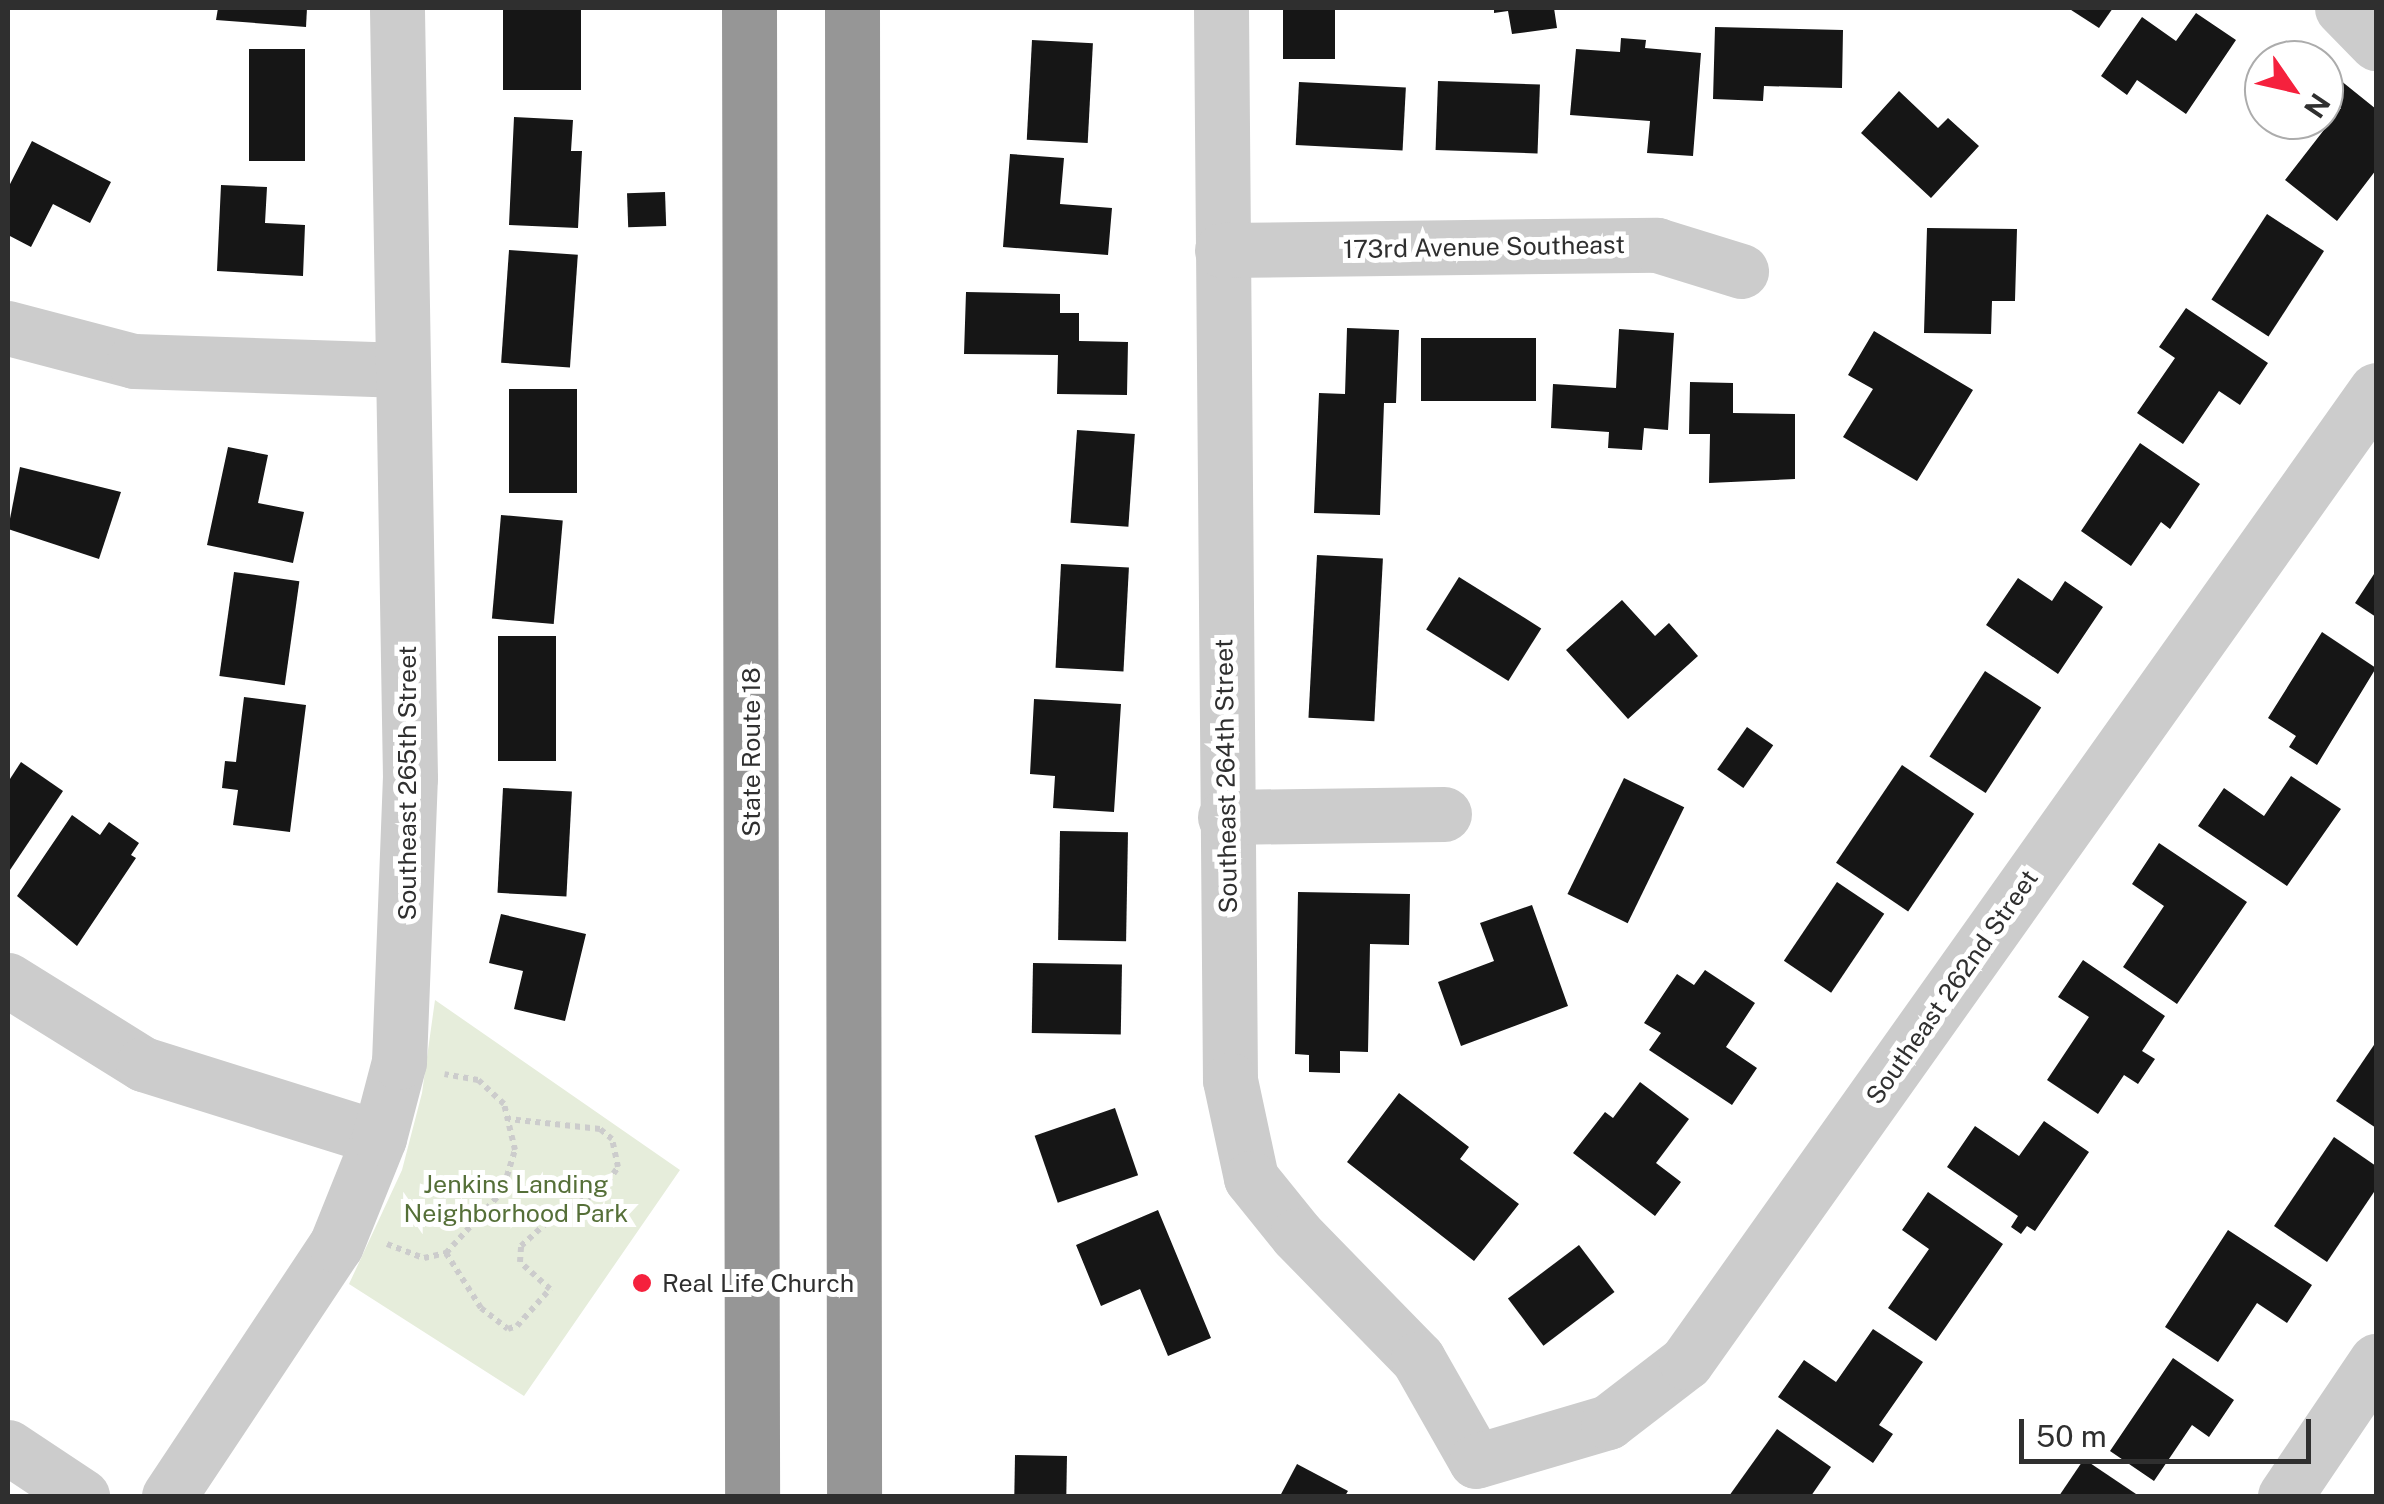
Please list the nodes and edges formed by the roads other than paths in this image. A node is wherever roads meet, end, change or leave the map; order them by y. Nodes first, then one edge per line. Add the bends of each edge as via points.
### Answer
1 (397, 8) edge
2 (749, 8) edge
3 (852, 8) edge
4 (1221, 8) edge
5 (2342, 8) edge
6 (2376, 44) edge
7 (1222, 250) junction
8 (1742, 272) dead end
9 (8, 328) edge
10 (403, 370) junction
11 (2376, 390) edge
12 (1444, 814) dead end
13 (1225, 817) junction
14 (8, 980) edge
15 (379, 1138) junction
16 (2376, 1361) edge
17 (8, 1447) edge
18 (1471, 1479) edge
19 (82, 1496) edge
20 (169, 1496) edge
21 (752, 1496) edge
22 (854, 1496) edge
23 (2285, 1496) edge

1 - 10 street, Southeast 265th Street
2 - 21 highway, State Route 18
3 - 22 highway
4 - 7 street, Southeast 264th Street
5 - 6 street
7 - 8 street, 173rd Avenue Southeast via 1658,245
7 - 13 street, Southeast 264th Street
9 - 10 street via 134,360
10 - 15 street, Southeast 265th Street via 410,778 406,992 396,1075
11 - 18 street, Southeast 262nd Street via 1686,1362 1608,1422
12 - 13 street
13 - 18 street, Southeast 264th Street via 1230,1080 1251,1178 1418,1359
14 - 15 street via 143,1064
15 - 20 street, Southeast 265th Street via 344,1228
16 - 23 street
17 - 19 street

